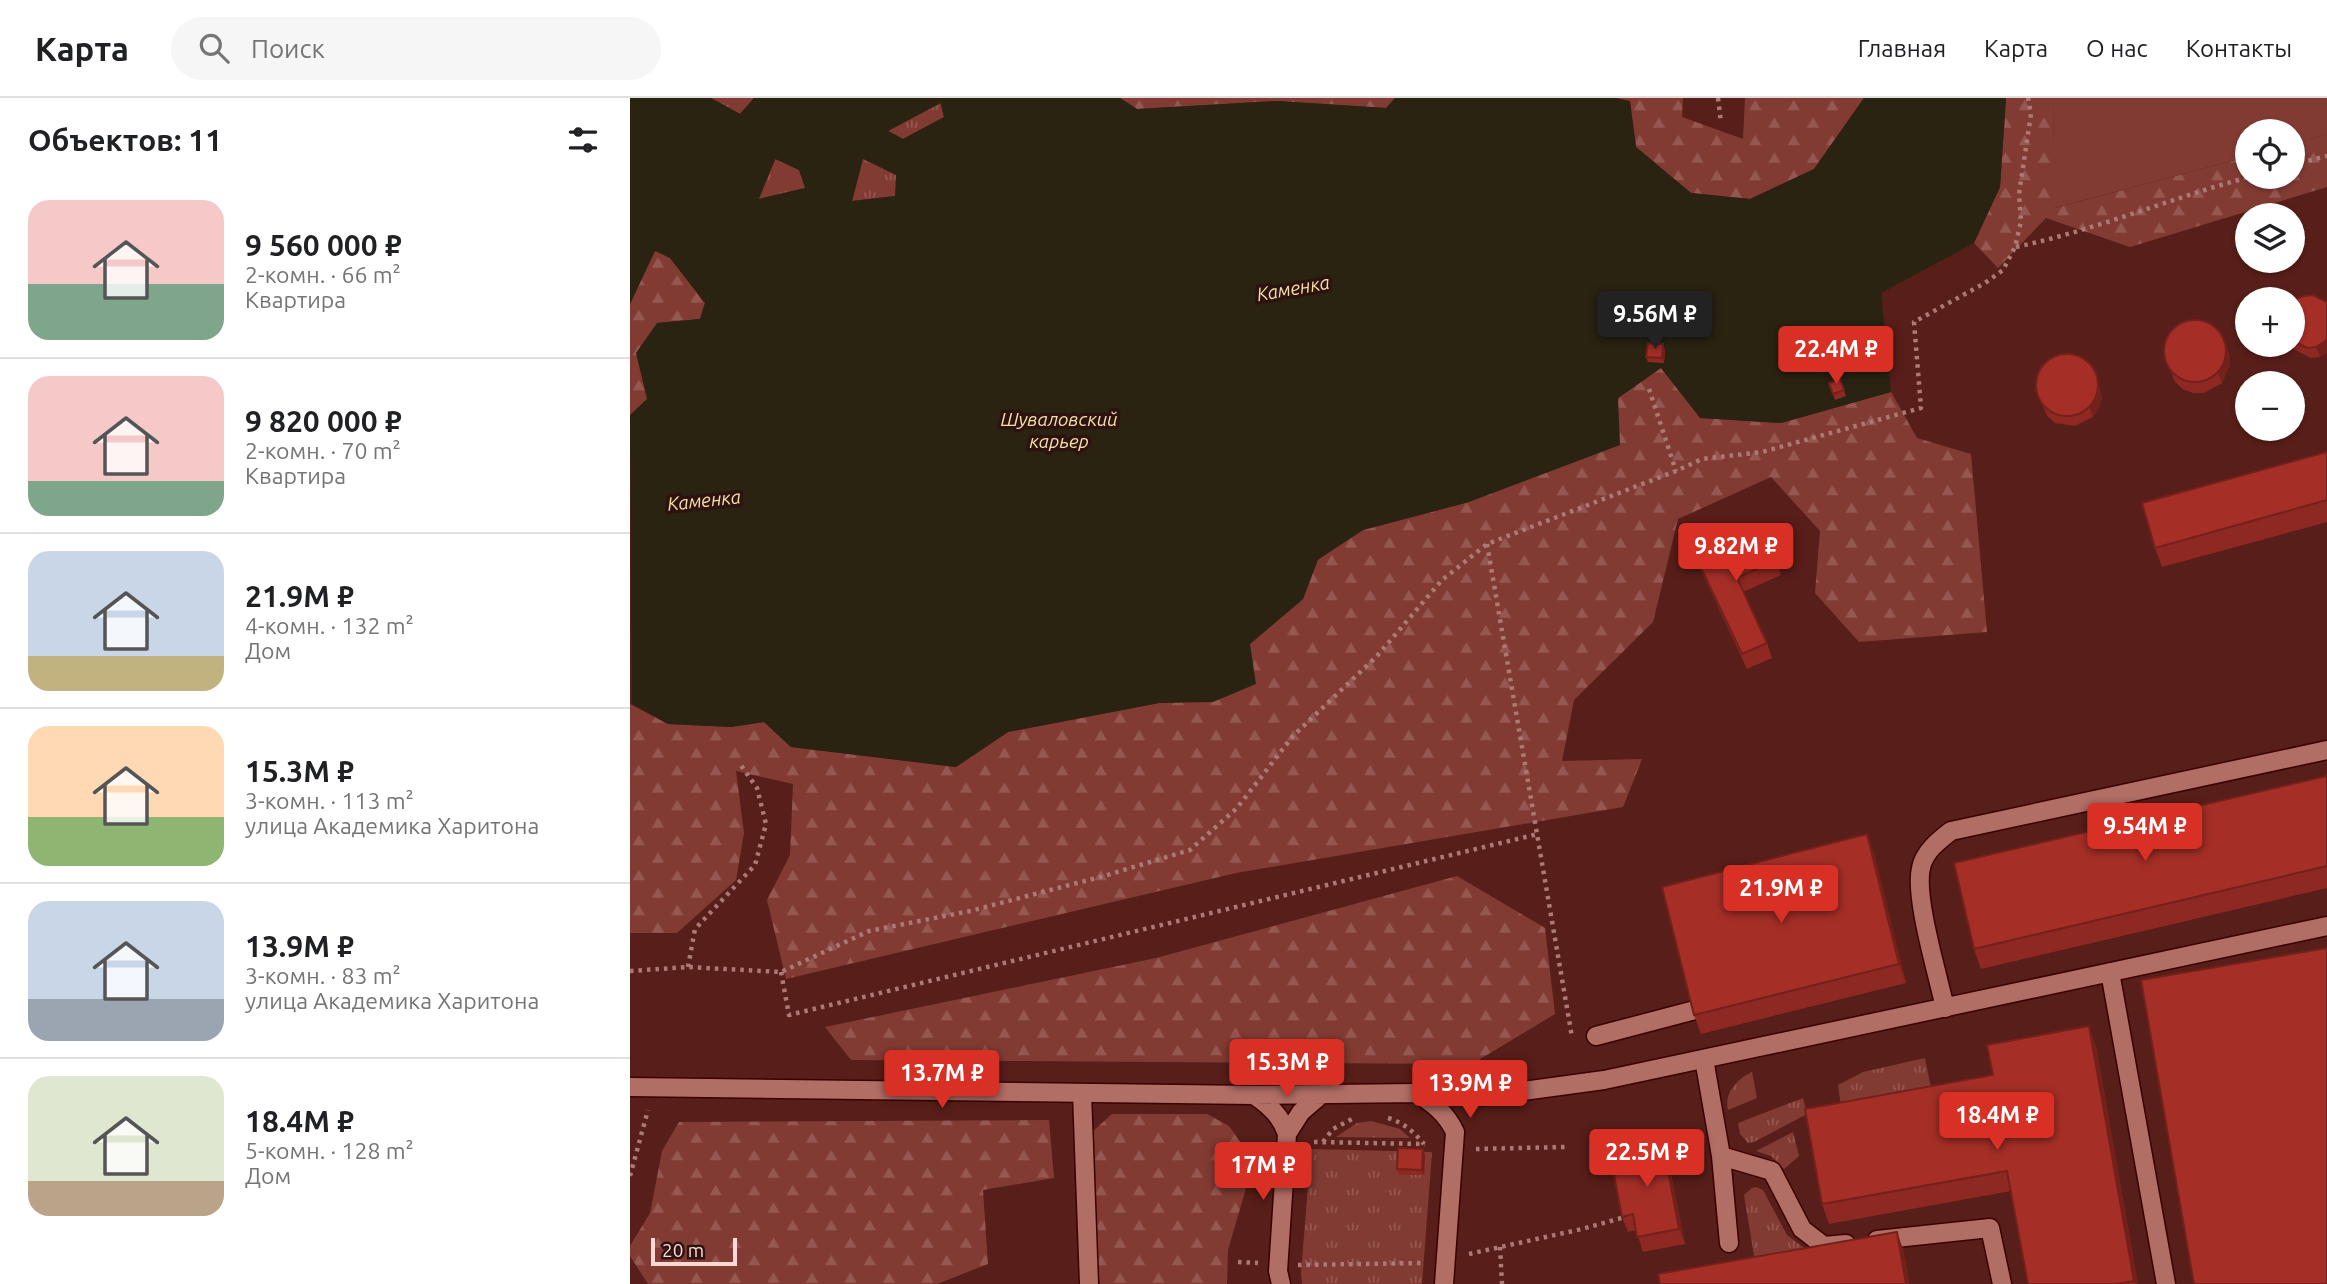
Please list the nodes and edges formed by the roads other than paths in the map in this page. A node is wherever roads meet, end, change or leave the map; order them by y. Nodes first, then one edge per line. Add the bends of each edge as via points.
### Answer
1 (2327, 750) edge
2 (2327, 926) edge
3 (2110, 972) junction
4 (1945, 1008) junction
5 (1695, 1010) edge
6 (1596, 1036) dead end
7 (1704, 1059) junction
8 (630, 1087) edge
9 (1082, 1093) junction
10 (1416, 1093) junction
11 (1322, 1094) junction
12 (1254, 1095) junction
13 (1287, 1134) junction
14 (1721, 1156) junction
15 (1729, 1243) dead end
16 (1089, 1284) edge
17 (1280, 1284) edge
18 (1444, 1284) edge
19 (2002, 1284) edge
20 (2166, 1284) edge

1 - 4 street via 1951,831 1931,846 1921,867 1919,889
2 - 3 street
3 - 4 street
3 - 20 street
4 - 7 street
5 - 6 street
7 - 10 street via 1604,1080 1478,1097
7 - 14 street
8 - 9 street
9 - 12 street
9 - 16 street
10 - 11 street
10 - 18 street via 1442,1112 1455,1132
11 - 12 street
11 - 13 street via 1301,1112
12 - 13 street via 1276,1112
13 - 17 street
14 - 15 street
14 - 19 street via 1772,1171 1802,1229 1824,1246 1990,1228

